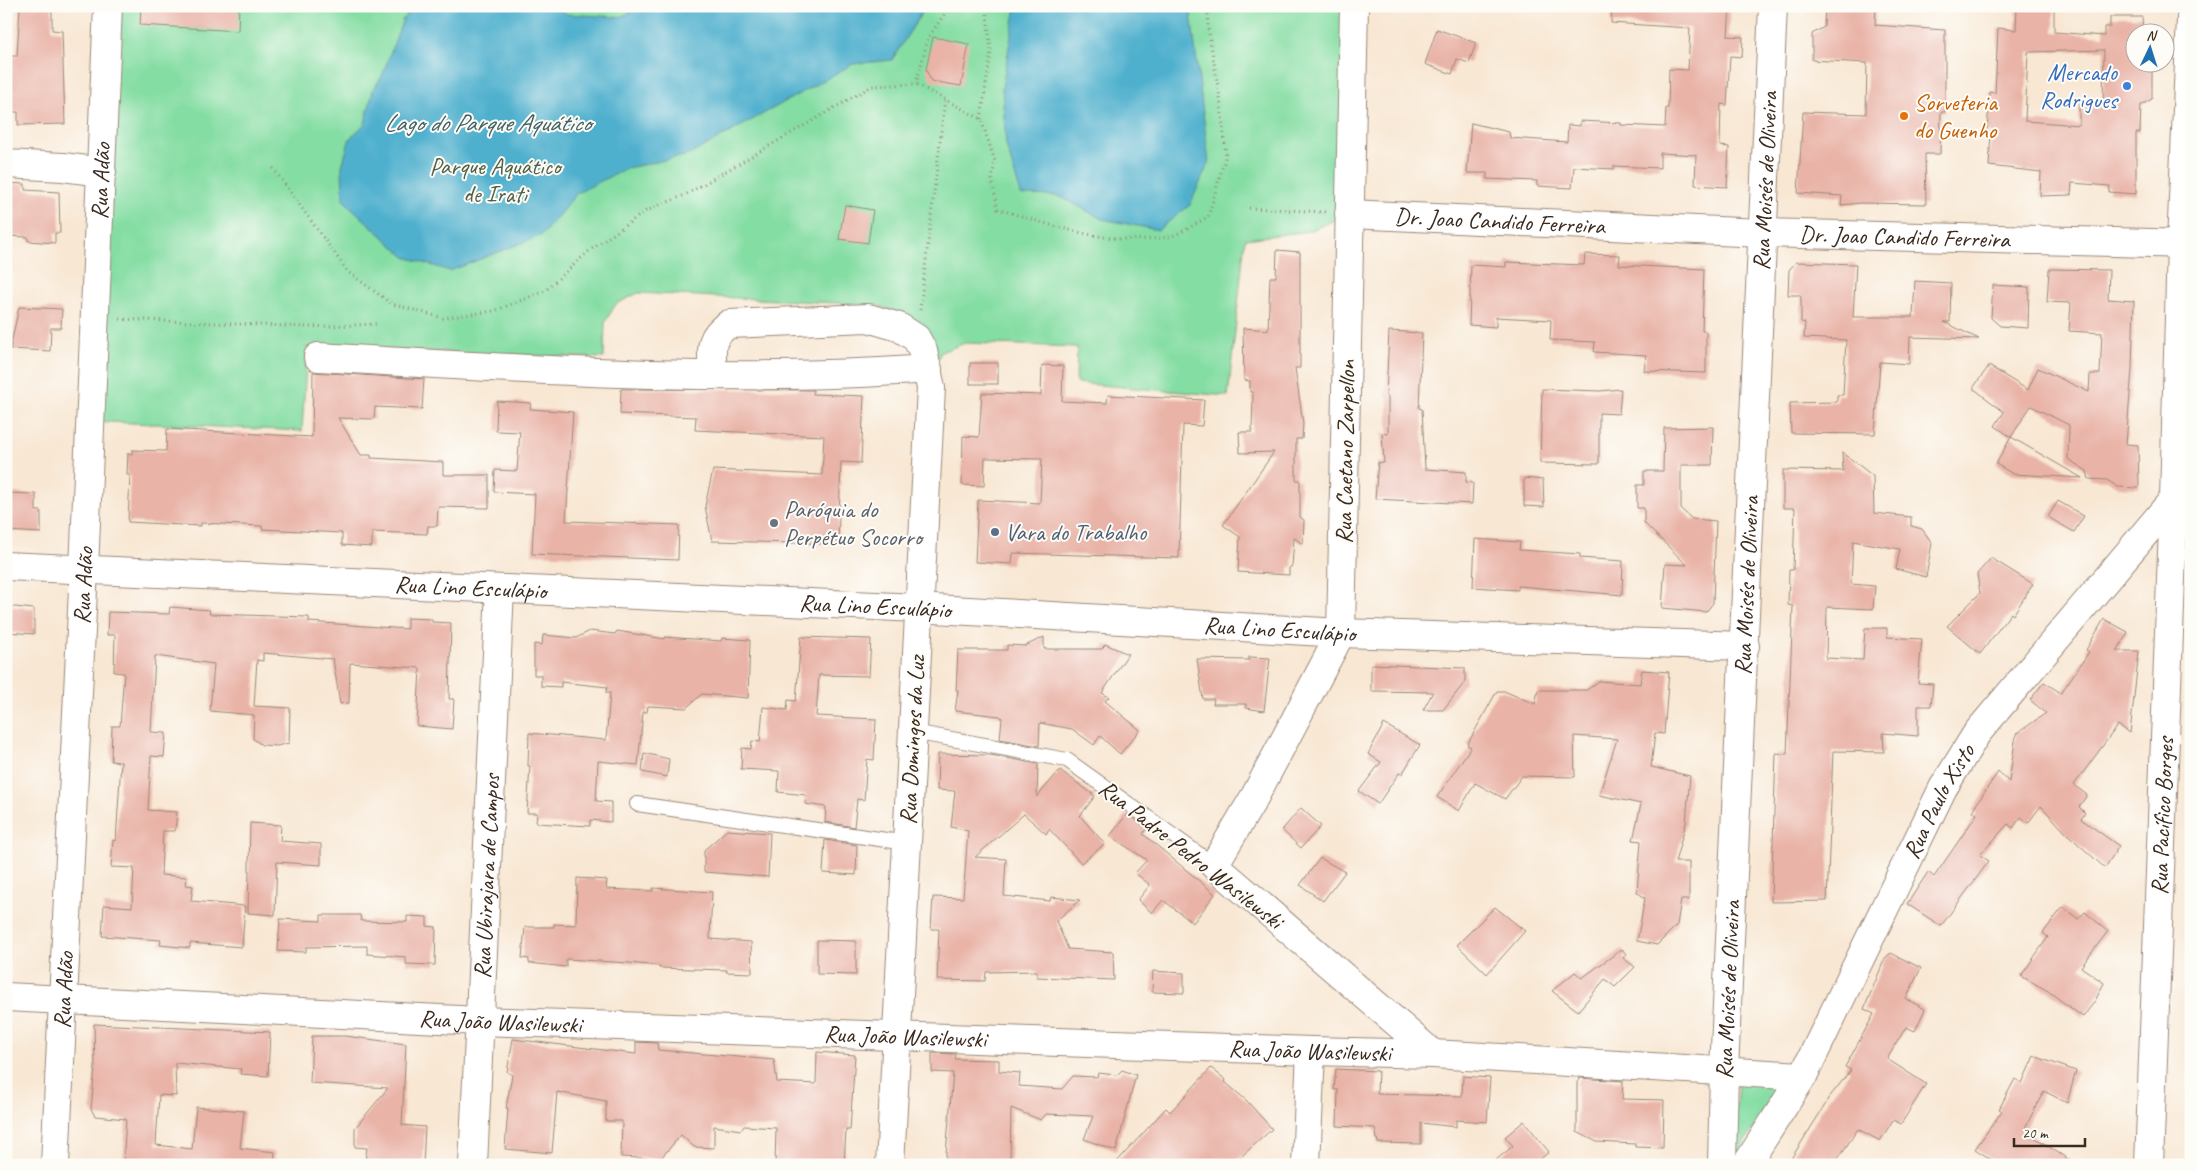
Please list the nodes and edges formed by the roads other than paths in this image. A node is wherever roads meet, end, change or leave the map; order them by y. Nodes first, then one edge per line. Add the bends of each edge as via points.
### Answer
1 (108, 6) edge
2 (1354, 6) edge
3 (1773, 6) edge
4 (2191, 18) edge
5 (6, 164) edge
6 (102, 172) junction
7 (1349, 214) junction
8 (1762, 232) junction
9 (2186, 244) edge
10 (318, 358) dead end
11 (928, 370) junction
12 (713, 374) junction
13 (2191, 477) edge
14 (2174, 499) junction
15 (6, 566) edge
16 (84, 569) junction
17 (500, 589) junction
18 (918, 608) junction
19 (1341, 633) junction
20 (1745, 646) junction
21 (913, 732) junction
22 (637, 804) dead end
23 (907, 843) junction
24 (1214, 865) junction
25 (6, 997) edge
26 (63, 999) junction
27 (479, 1021) junction
28 (896, 1035) junction
29 (1310, 1051) junction
30 (1432, 1054) junction
31 (1724, 1070) junction
32 (1803, 1076) junction
33 (55, 1165) edge
34 (473, 1165) edge
35 (890, 1165) edge
36 (1306, 1165) edge
37 (1722, 1165) edge
38 (1746, 1165) edge
39 (2149, 1165) edge

1 - 6 street, Rua Adão
2 - 7 street, Rua Caetano Zarpellon
3 - 8 street, Rua Moisés de Oliveira
4 - 9 street, Rua Pacífico Borges
5 - 6 street
6 - 16 street, Rua Adão
7 - 8 street, Dr. Joao Candido Ferreira
7 - 19 street, Rua Caetano Zarpellon
8 - 9 street, Dr. Joao Candido Ferreira
8 - 20 street, Rua Moisés de Oliveira
9 - 14 street, Rua Pacífico Borges
10 - 12 street via 603,374
11 - 12 street via 856,375
11 - 12 street, Rua Domingos da Luz via 923,352 907,333 868,318 729,324 718,331 711,343
11 - 18 street, Rua Domingos da Luz via 931,388
13 - 14 street, Rua Paulo Xisto
14 - 32 street, Rua Paulo Xisto via 1977,733 1943,788
14 - 39 street, Rua Pacífico Borges
15 - 16 street, Rua Lino Esculápio
16 - 17 street, Rua Lino Esculápio
16 - 26 street, Rua Adão
17 - 18 street, Rua Lino Esculápio
17 - 27 street, Rua Ubirajara de Campos
18 - 19 street, Rua Lino Esculápio
18 - 21 street, Rua Domingos da Luz
19 - 20 street, Rua Lino Esculápio
19 - 24 street, Rua Caetano Zarpellon via 1255,796
20 - 31 street, Rua Moisés de Oliveira
21 - 23 street, Rua Domingos da Luz
21 - 24 lane, Rua Padre Pedro Wasilewski via 1068,760
22 - 23 lane
23 - 28 street, Rua Domingos da Luz
24 - 30 street, Rua Padre Pedro Wasilewski
25 - 26 street, Rua João Wasilewski
26 - 27 street, Rua João Wasilewski
26 - 33 street, Rua Adão
27 - 28 street, Rua João Wasilewski
27 - 34 street, Rua Ubirajara de Campos
28 - 29 street, Rua João Wasilewski
28 - 35 street, Rua Domingos da Luz
29 - 30 street, Rua João Wasilewski
29 - 36 street
30 - 31 street, Rua João Wasilewski
31 - 32 street, Rua João Wasilewski
31 - 37 street, Rua Moisés de Oliveira
32 - 38 street, Rua Paulo Xisto

